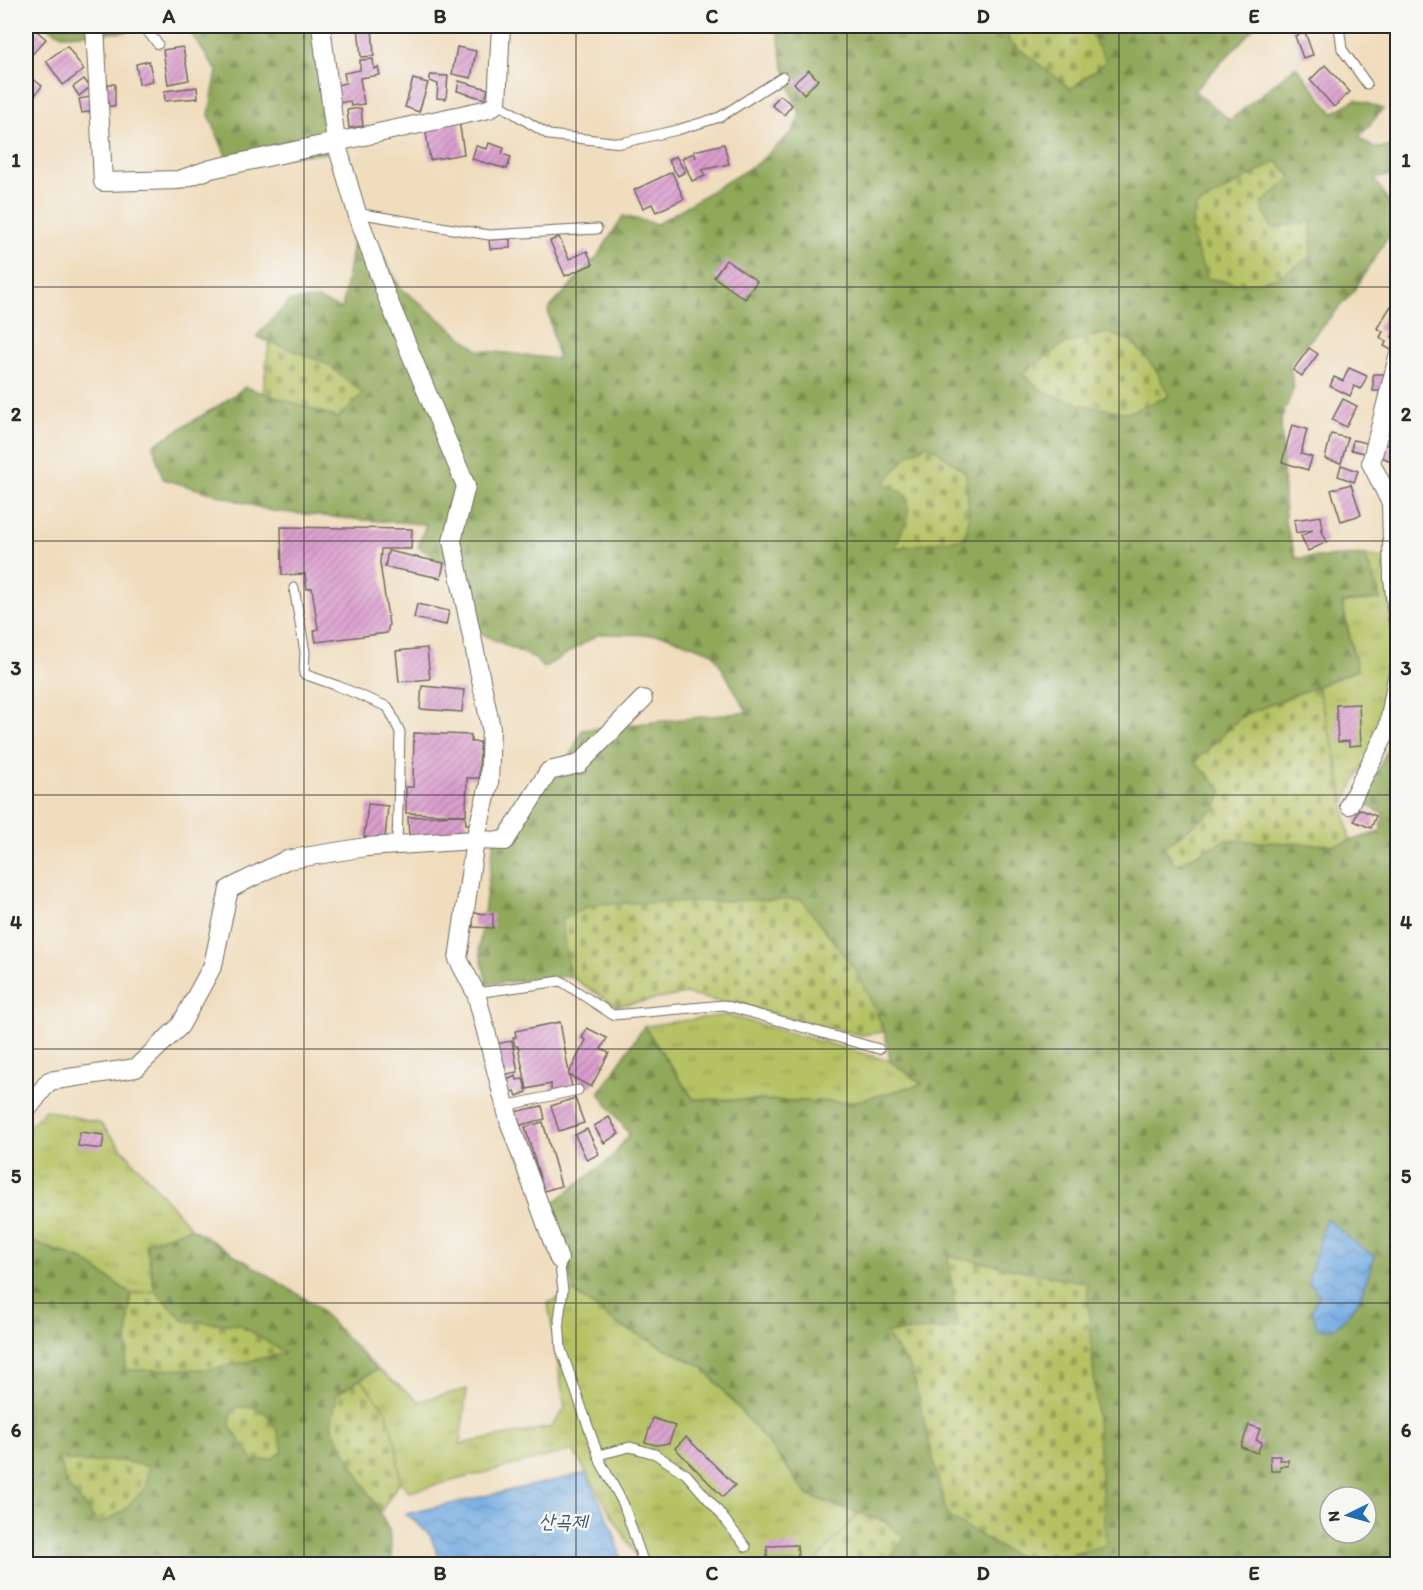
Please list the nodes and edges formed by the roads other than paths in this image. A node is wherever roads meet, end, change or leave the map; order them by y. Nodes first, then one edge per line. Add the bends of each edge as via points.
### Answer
1 (95, 26) edge
2 (143, 26) edge
3 (321, 26) edge
4 (501, 26) edge
5 (1339, 26) edge
6 (159, 44) dead end
7 (783, 77) dead end
8 (1367, 84) dead end
9 (496, 103) junction
10 (336, 142) junction
11 (357, 213) junction
12 (597, 229) dead end
13 (1398, 357) edge
14 (1394, 519) edge
15 (294, 588) dead end
16 (1398, 622) edge
17 (1398, 672) edge
18 (643, 699) dead end
19 (1349, 805) dead end
20 (475, 840) junction
21 (397, 845) junction
22 (476, 993) junction
23 (879, 1049) dead end
24 (578, 1090) dead end
25 (505, 1106) junction
26 (26, 1111) edge
27 (559, 1259) joint
28 (598, 1455) junction
29 (746, 1547) dead end
30 (644, 1564) edge

1 - 10 street via 103,183 179,180 211,169
2 - 6 lane
3 - 10 street
4 - 9 street
5 - 8 lane via 1342,49
7 - 9 lane via 720,117 621,143 549,135
9 - 10 street via 489,109
10 - 11 street
11 - 12 lane via 489,235
11 - 20 street via 387,297 466,486 452,541 491,728 489,785
13 - 14 street via 1371,463
14 - 16 street via 1393,578
15 - 21 lane via 305,652 304,674 388,707 400,732
17 - 19 street via 1388,729
18 - 20 street via 579,764 549,771 505,841
20 - 21 street
20 - 22 street via 458,959
21 - 26 street via 286,860 229,890 213,965 180,1026 136,1068 49,1081
22 - 23 lane via 561,981 613,1015 724,1005
22 - 25 street
24 - 25 lane
25 - 27 street
27 - 28 lane via 563,1290 559,1319 561,1349
28 - 29 lane via 630,1447 655,1454 686,1474
28 - 30 lane via 623,1503

